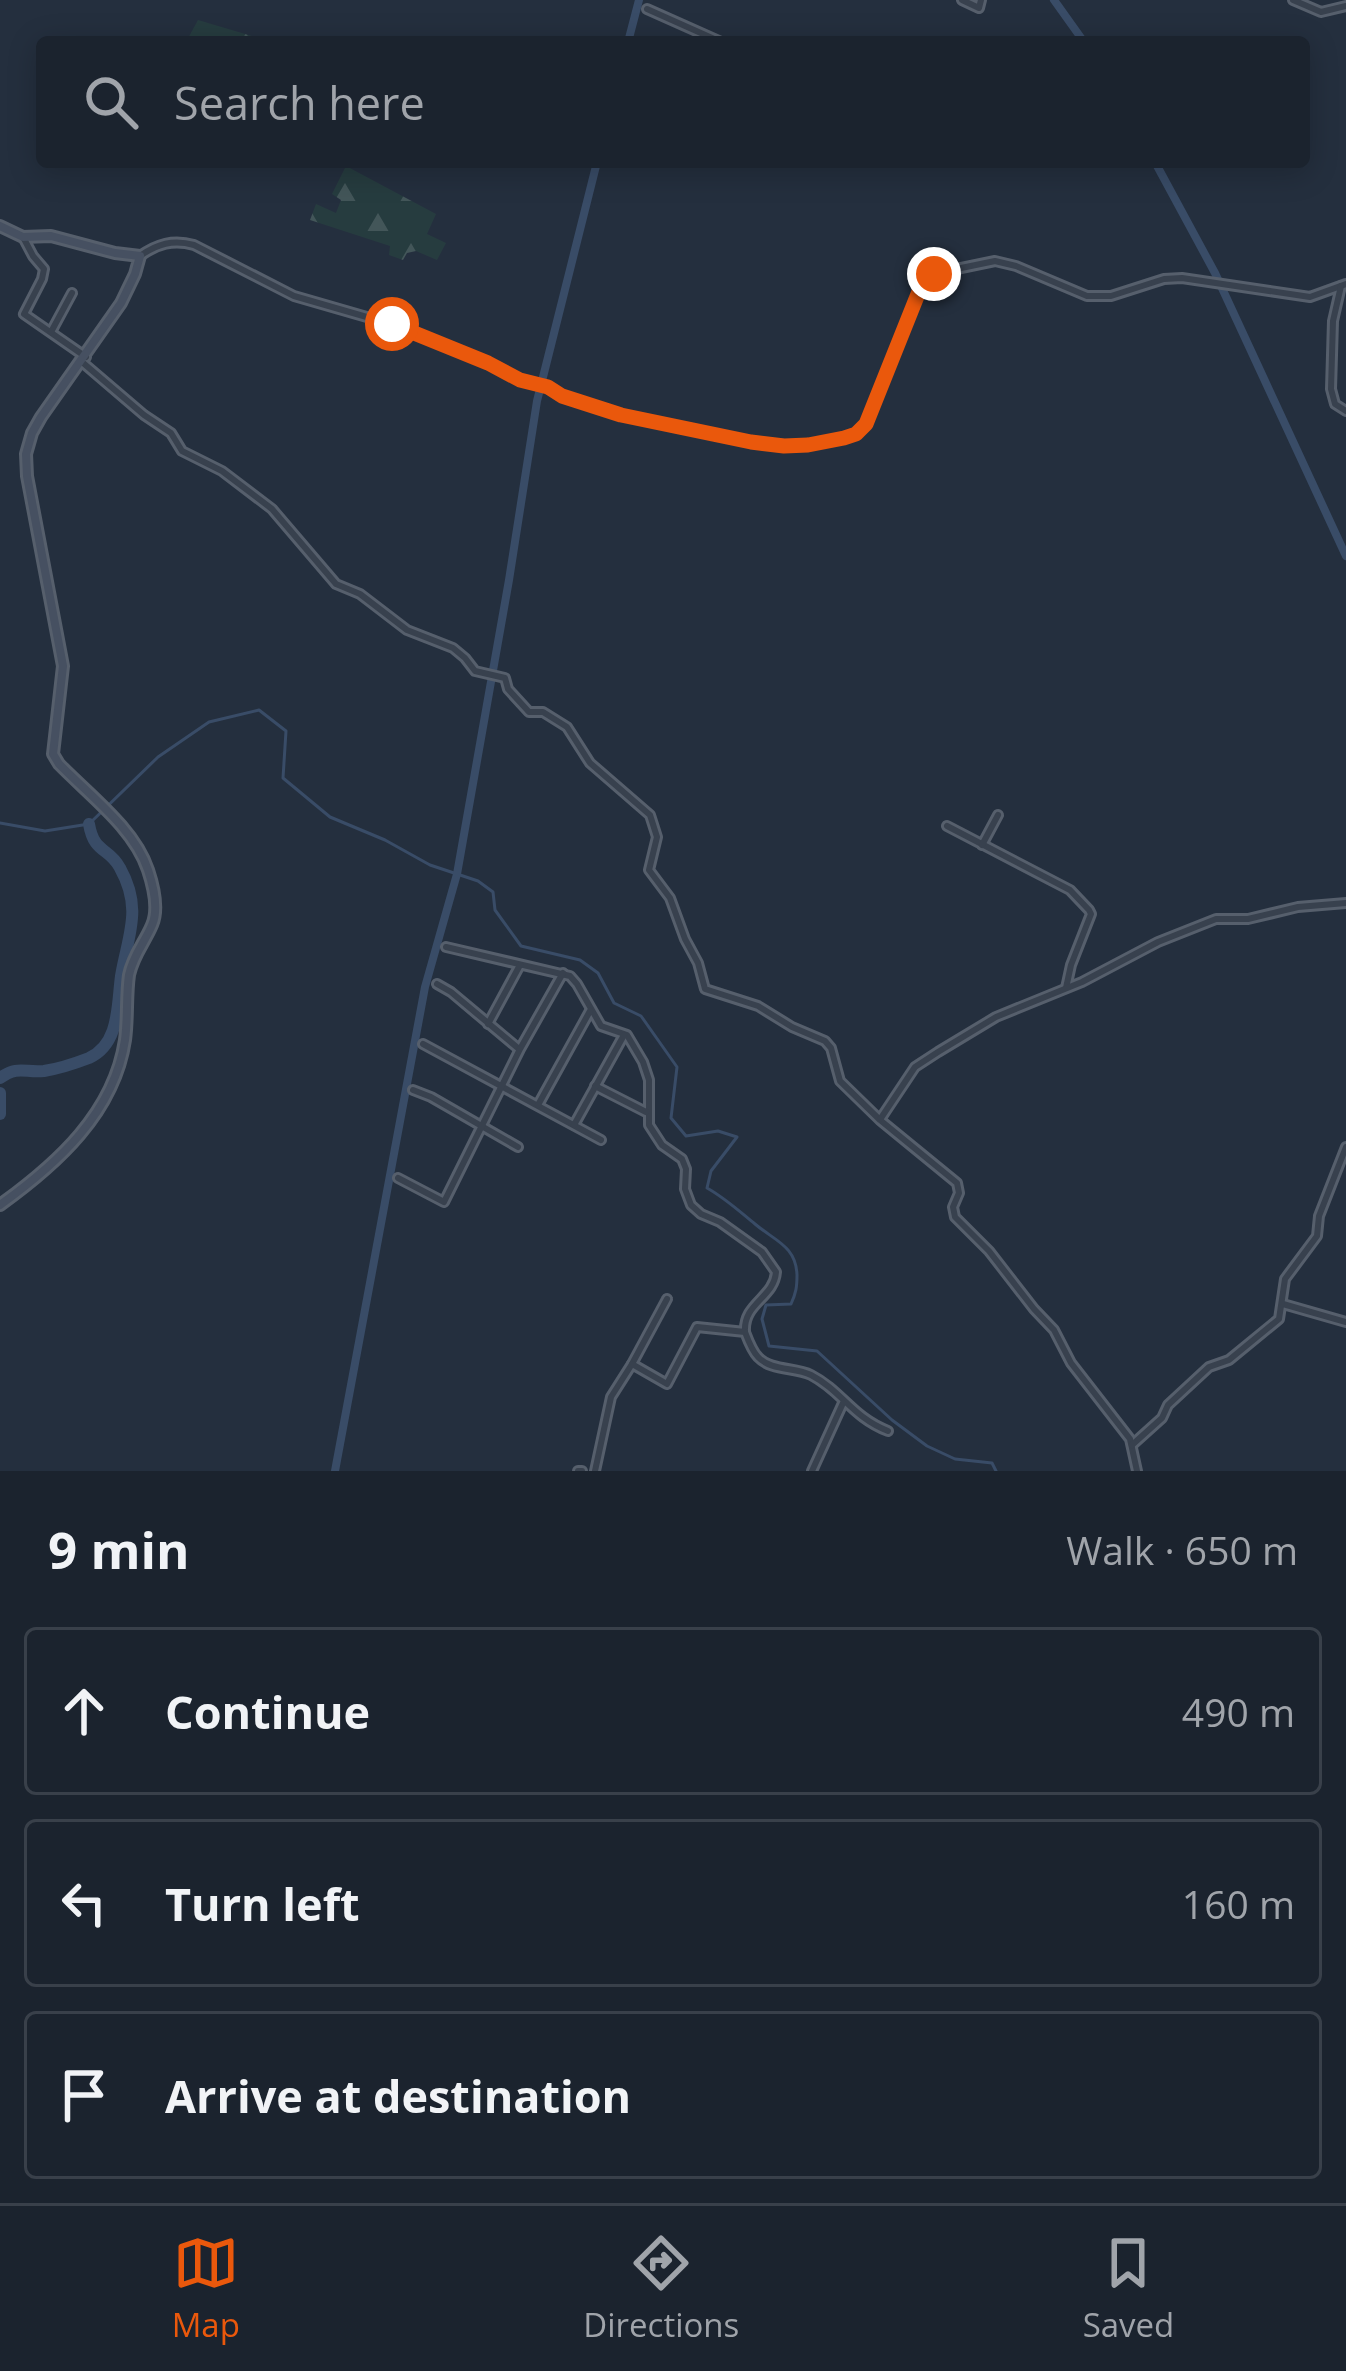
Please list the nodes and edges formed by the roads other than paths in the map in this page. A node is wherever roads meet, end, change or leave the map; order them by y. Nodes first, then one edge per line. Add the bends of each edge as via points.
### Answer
1 (962, 0) edge
2 (982, 0) edge
3 (1293, 0) edge
4 (1346, 6) edge
5 (646, 10) dead end
6 (707, 36) edge
7 (0, 226) edge
8 (23, 237) junction
9 (140, 256) junction
10 (1344, 285) edge
11 (72, 293) dead end
12 (51, 332) junction
13 (84, 359) junction
14 (1346, 411) edge
15 (998, 815) dead end
16 (947, 826) dead end
17 (982, 845) junction
18 (1346, 903) edge
19 (446, 947) dead end
20 (520, 965) junction
21 (562, 973) junction
22 (437, 985) dead end
23 (1066, 988) junction
24 (590, 1011) junction
25 (488, 1024) junction
26 (624, 1035) junction
27 (423, 1044) dead end
28 (520, 1049) junction
29 (502, 1085) junction
30 (595, 1086) junction
31 (413, 1090) dead end
32 (538, 1105) junction
33 (647, 1113) junction
34 (880, 1120) junction
35 (574, 1125) junction
36 (483, 1126) junction
37 (601, 1140) dead end
38 (518, 1147) dead end
39 (1346, 1147) edge
40 (398, 1178) dead end
41 (0, 1205) edge
42 (667, 1299) dead end
43 (1283, 1304) junction
44 (1346, 1322) edge
45 (745, 1332) junction
46 (632, 1364) junction
47 (844, 1402) junction
48 (888, 1431) dead end
49 (1132, 1445) junction
50 (595, 1471) edge
51 (812, 1471) edge
52 (1138, 1471) edge

1 - 2 street via 980,8
3 - 4 street via 1321,12
5 - 6 street
7 - 8 street
8 - 9 street
8 - 12 street via 44,269 24,314
9 - 10 street via 166,243 194,245 295,296 392,324 562,396 621,415 795,446 856,434 866,424 920,289 937,273 995,261 1087,296 1182,278 1310,297
9 - 13 street
10 - 14 street via 1333,321 1330,389
11 - 12 street
12 - 13 street
13 - 34 street via 172,433 182,452 272,509 336,584 407,630 453,648 475,671 505,678 529,712 567,727 590,764 650,815 657,837 649,870 670,898 705,989 825,1041 838,1078
13 - 41 street via 36,426 26,461 63,666 53,754 146,863 155,915 129,976 125,1042 101,1108
15 - 17 street
16 - 17 street
17 - 23 street via 1070,890 1089,910
18 - 23 street via 1199,925
19 - 20 street
20 - 21 street
20 - 25 street
21 - 24 street
21 - 28 street
22 - 25 street
23 - 34 street via 996,1017 915,1067
24 - 26 street
24 - 32 street
25 - 28 street
26 - 30 street
26 - 33 street via 649,1080
27 - 29 street
28 - 29 street
29 - 32 street
29 - 36 street
30 - 33 street
30 - 35 street
31 - 36 street
32 - 35 street
33 - 45 street via 654,1135 682,1159 691,1205 773,1264 775,1286 748,1311
34 - 49 street via 958,1185 955,1217 1050,1325
35 - 37 street
36 - 38 street
36 - 40 street via 444,1202
39 - 43 street via 1317,1236 1285,1280
42 - 46 street
43 - 44 street
43 - 49 street via 1275,1324 1209,1367
45 - 46 street via 697,1327 667,1384
45 - 47 street via 761,1360 807,1373
46 - 50 street via 610,1397
47 - 48 street
47 - 51 street
49 - 52 street

